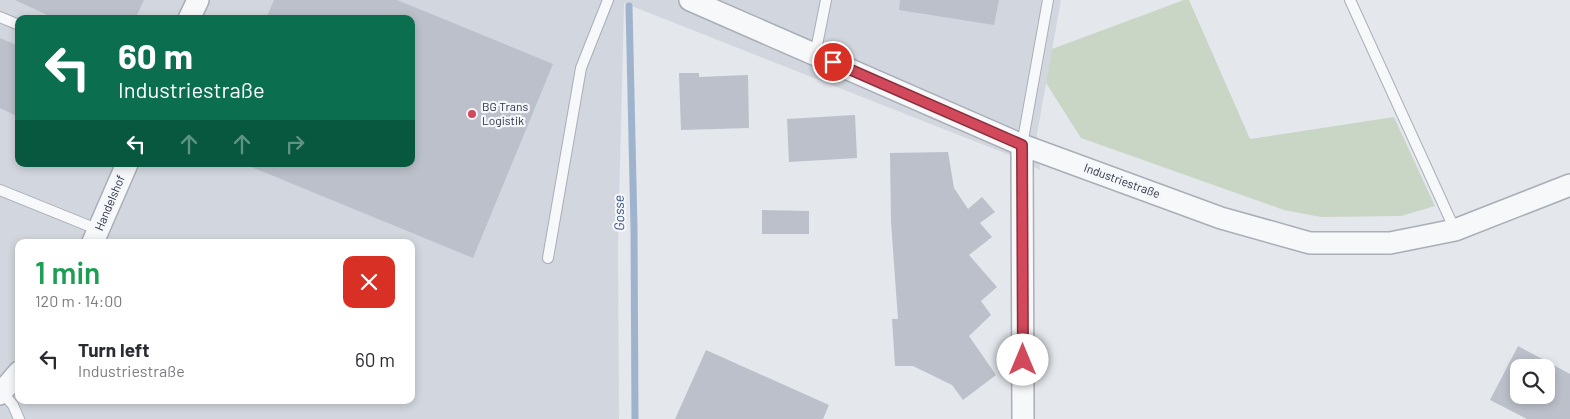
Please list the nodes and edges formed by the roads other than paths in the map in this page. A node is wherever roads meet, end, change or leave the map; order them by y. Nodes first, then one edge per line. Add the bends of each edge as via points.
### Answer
1 (198, 0) edge
2 (608, 0) edge
3 (690, 0) edge
4 (826, 0) edge
5 (1048, 0) edge
6 (1350, 0) edge
7 (192, 15) edge
8 (0, 17) edge
9 (15, 23) edge
10 (815, 55) junction
11 (1022, 145) junction
12 (126, 167) edge
13 (1570, 185) edge
14 (0, 190) edge
15 (1455, 230) junction
16 (96, 236) edge
17 (548, 258) dead end
18 (15, 377) edge
19 (1, 393) edge
20 (19, 419) edge
21 (1023, 419) edge

1 - 7 street
2 - 17 lane via 581,68
3 - 10 street, Industriestraße
4 - 10 lane
5 - 11 lane
6 - 15 lane
8 - 9 lane
10 - 11 street, Industriestraße
11 - 15 street, Industriestraße via 1221,218 1310,243 1390,244
11 - 21 street
12 - 16 street, Handelshof
13 - 15 street, Industriestraße
14 - 16 lane
18 - 19 street
19 - 20 lane via 13,405

